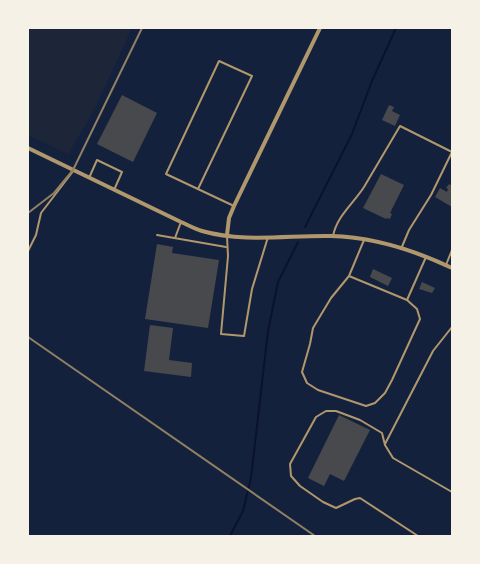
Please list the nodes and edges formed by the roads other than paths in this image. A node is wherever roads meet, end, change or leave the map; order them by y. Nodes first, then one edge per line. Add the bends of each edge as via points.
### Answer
1 (320, 28) edge
2 (28, 148) edge
3 (74, 170) junction
4 (89, 178) junction
5 (198, 189) junction
6 (114, 190) junction
7 (234, 206) junction
8 (181, 222) junction
9 (227, 235) junction
10 (157, 236) dead end
11 (333, 236) junction
12 (268, 237) junction
13 (175, 238) junction
14 (364, 240) junction
15 (227, 247) junction
16 (400, 249) junction
17 (452, 250) edge
18 (28, 251) edge
19 (426, 257) junction
20 (446, 265) junction
21 (452, 268) edge
22 (349, 276) junction
23 (407, 300) junction
24 (452, 327) edge
25 (384, 445) junction
26 (452, 492) edge
27 (418, 536) edge

1 - 7 street
2 - 3 street
3 - 4 street
3 - 18 lane via 41,213
4 - 6 street
4 - 6 lane via 97,160 114,168 122,172
5 - 5 lane via 166,174 219,61 252,76
5 - 7 lane
6 - 8 street
7 - 9 street
8 - 9 street
8 - 13 lane
9 - 12 street
9 - 15 lane
10 - 13 lane
11 - 12 street
11 - 14 street
11 - 16 lane via 343,213 364,187 400,126 452,152
12 - 15 lane via 252,289 244,336 221,334
13 - 15 lane
14 - 16 street
14 - 22 lane
16 - 19 street
17 - 20 lane
19 - 20 street
19 - 23 lane
20 - 21 street
22 - 23 lane
22 - 23 lane via 313,328 302,372 307,383 318,390 366,406 375,403 392,380 420,319 418,309
24 - 25 lane via 433,351
25 - 26 lane via 393,458
25 - 27 lane via 382,433 360,420 336,411 326,411 316,417 306,434 290,464 291,476 323,502 336,508 360,498

